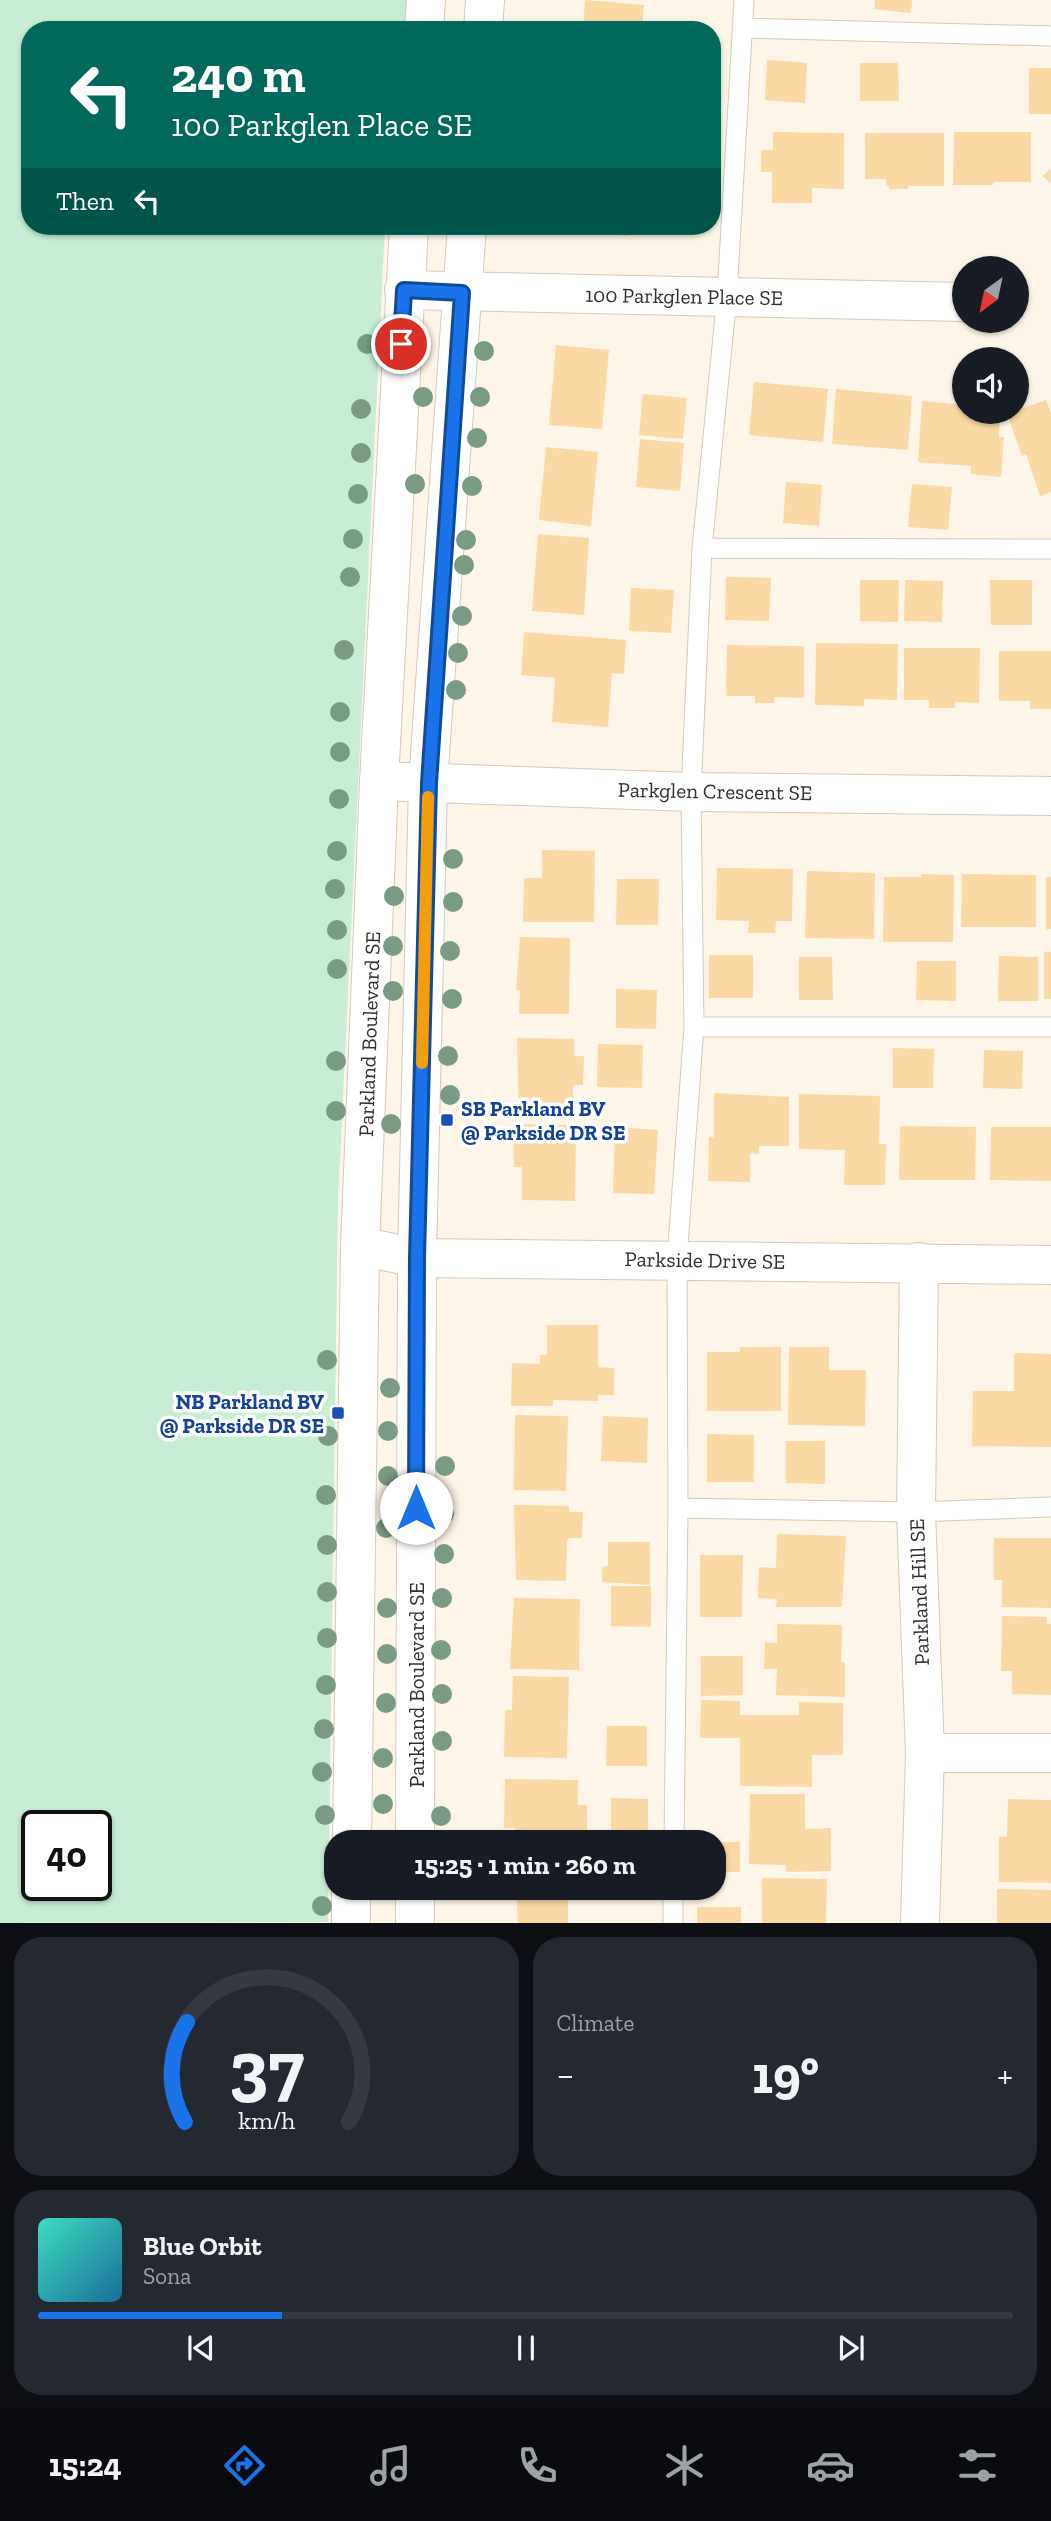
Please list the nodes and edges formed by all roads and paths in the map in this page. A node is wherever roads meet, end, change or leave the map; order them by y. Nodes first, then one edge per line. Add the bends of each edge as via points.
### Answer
1 (426, 0) edge
2 (485, 0) edge
3 (744, 0) edge
4 (425, 21) edge
5 (484, 21) edge
6 (742, 28) junction
7 (1051, 36) edge
8 (408, 235) edge
9 (466, 235) edge
10 (404, 290) junction
11 (462, 293) junction
12 (727, 296) junction
13 (952, 302) edge
14 (702, 548) junction
15 (1051, 549) edge
16 (379, 781) junction
17 (429, 783) junction
18 (691, 792) junction
19 (1051, 796) edge
20 (694, 1027) junction
21 (1051, 1027) edge
22 (360, 1246) junction
23 (417, 1258) junction
24 (677, 1259) junction
25 (919, 1262) junction
26 (1051, 1265) edge
27 (1051, 1507) edge
28 (678, 1508) junction
29 (916, 1512) junction
30 (925, 1752) junction
31 (1051, 1754) edge
32 (352, 1830) edge
33 (415, 1830) edge
34 (674, 1830) edge
35 (351, 1900) edge
36 (415, 1900) edge
37 (673, 1900) edge
38 (351, 1923) edge
39 (415, 1923) edge
40 (673, 1923) edge
41 (920, 1923) edge

1 - 4 street
2 - 5 street
3 - 6 lane
6 - 7 lane
6 - 12 lane
8 - 10 street, Parkland Boulevard SE
9 - 11 street, Parkland Boulevard SE
10 - 11 street, 100 Parkglen Place SE
10 - 16 street, Parkland Boulevard SE
11 - 12 street, 100 Parkglen Place SE
11 - 17 street, Parkland Boulevard SE
12 - 13 street, 100 Parkglen Place SE
12 - 14 lane
14 - 15 lane
14 - 18 lane
16 - 17 street, Parkglen Crescent SE
16 - 22 street, Parkland Boulevard SE
17 - 18 street, Parkglen Crescent SE
17 - 23 street, Parkland Boulevard SE
18 - 19 street, Parkglen Crescent SE
18 - 20 lane
20 - 21 lane
20 - 24 lane
22 - 23 street, Parkside Drive SE
22 - 32 street, Parkland Boulevard SE
23 - 24 street, Parkside Drive SE
23 - 33 street, Parkland Boulevard SE
24 - 25 street, Parkside Drive SE
24 - 28 lane
25 - 26 street, Parkside Drive SE
25 - 29 street, Parkland Hill SE
27 - 29 lane
28 - 29 lane
28 - 34 lane
29 - 30 street, Parkland Hill SE
30 - 31 street
30 - 41 street, Parkland Hill SE
35 - 38 street
36 - 39 street
37 - 40 lane

